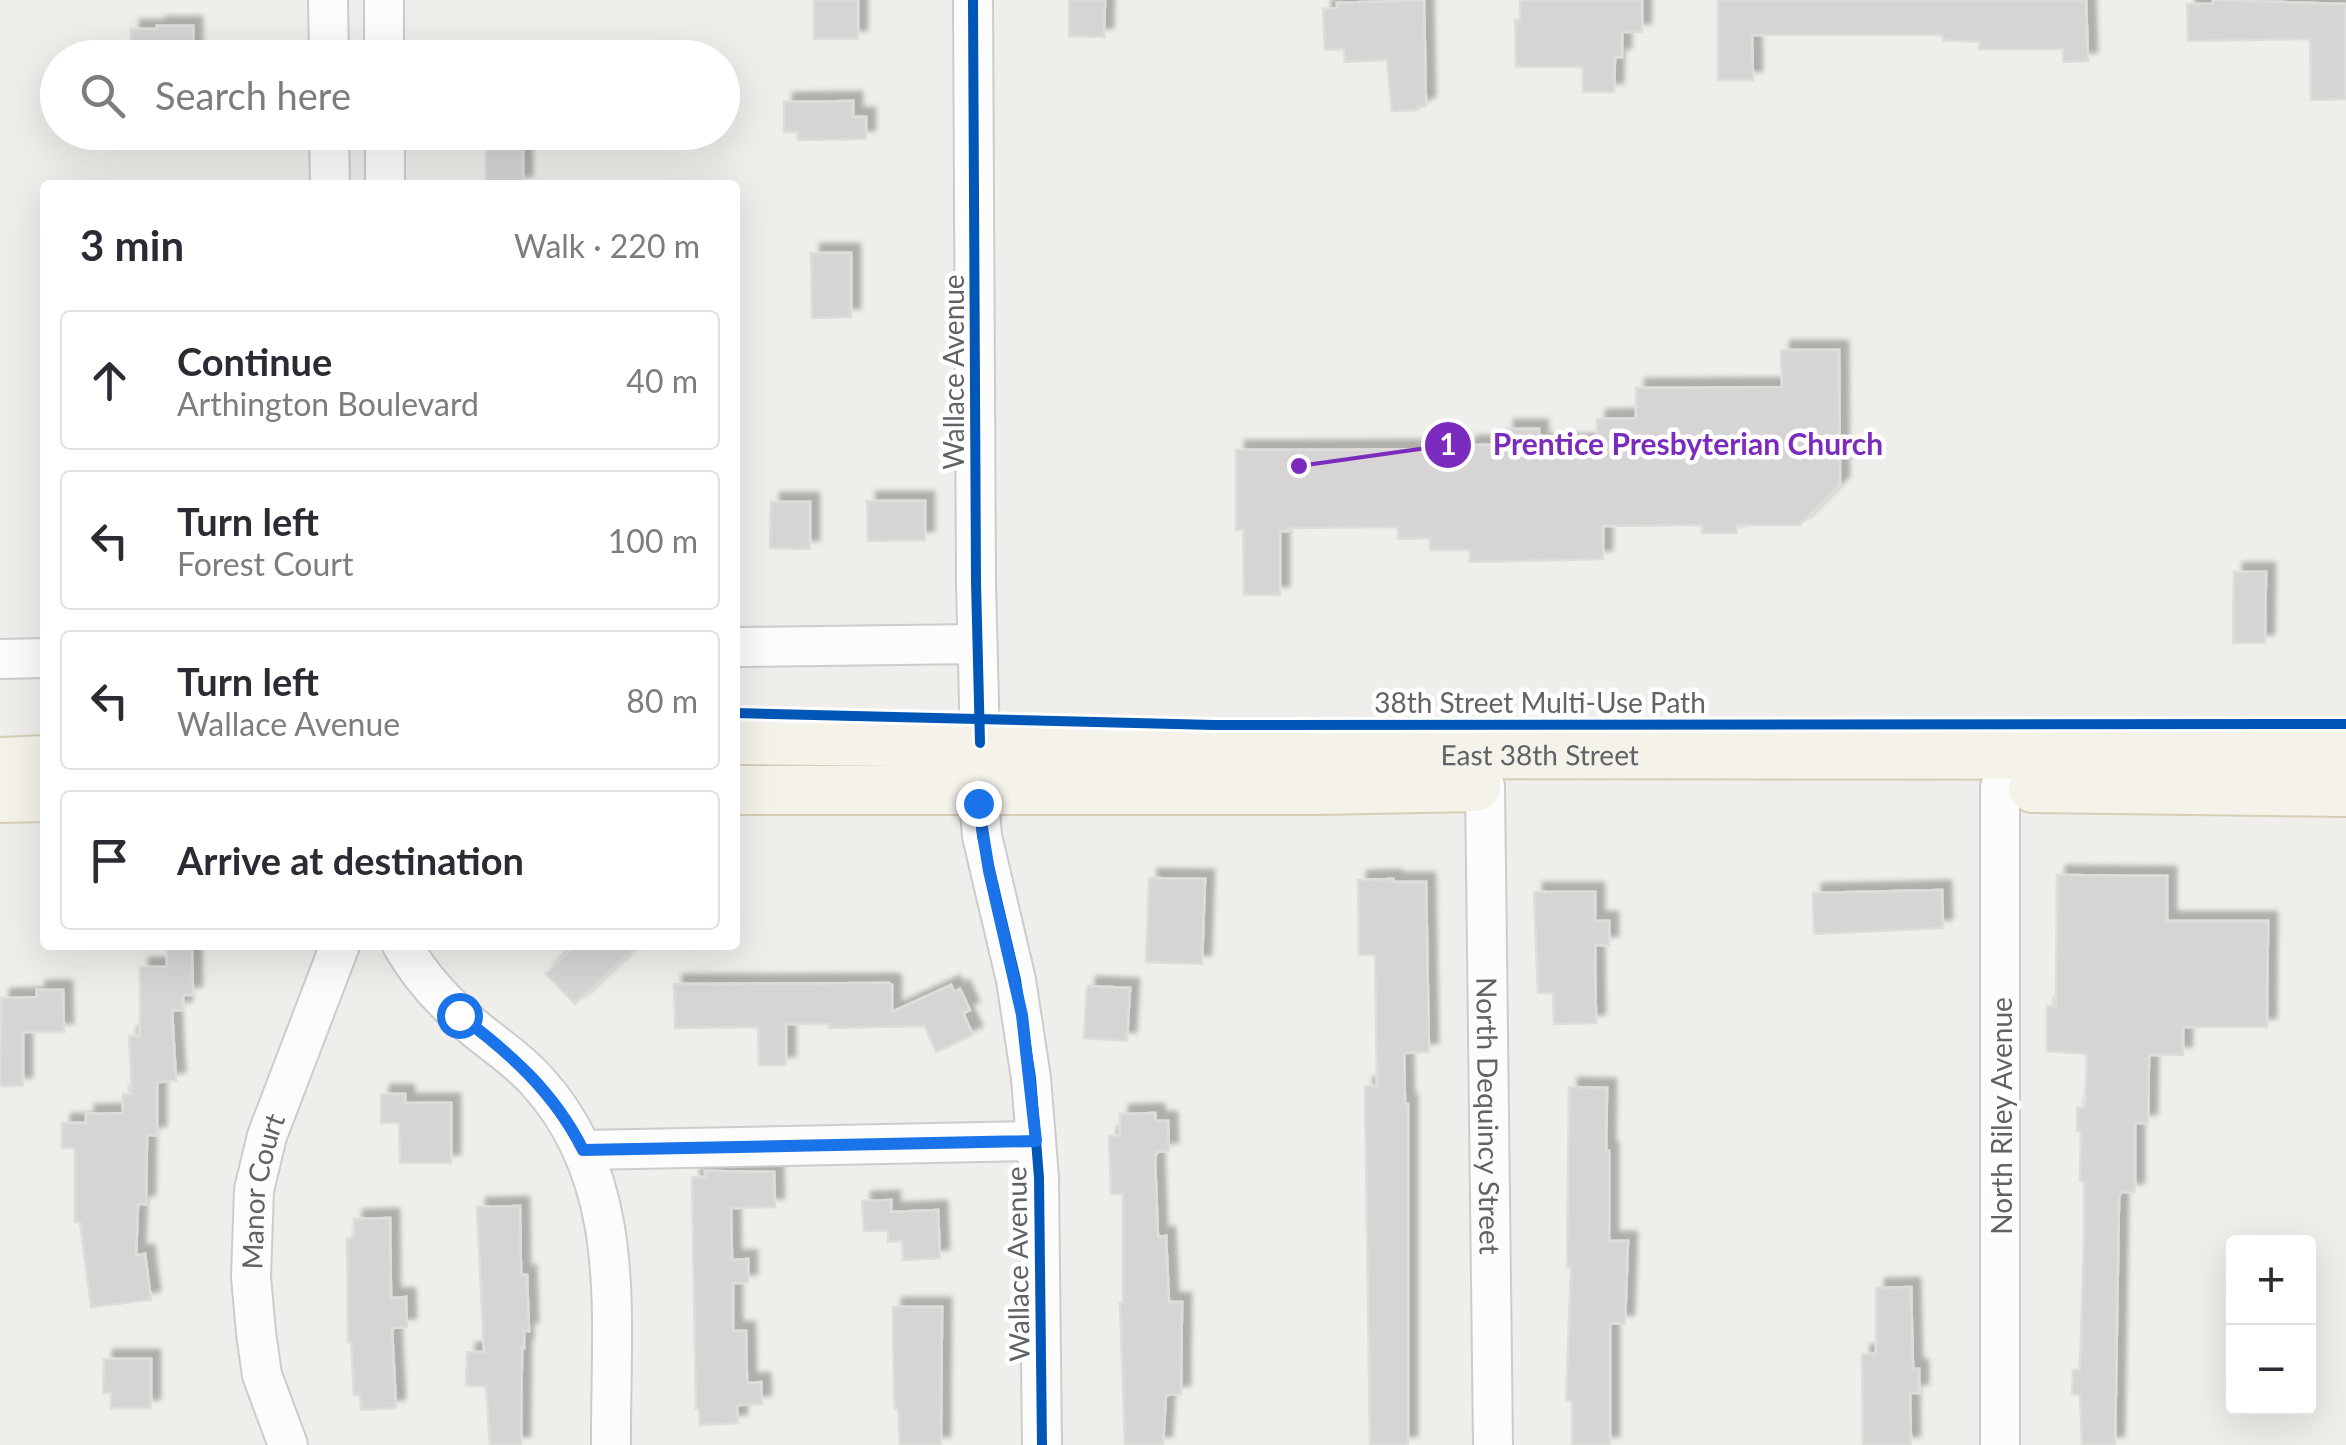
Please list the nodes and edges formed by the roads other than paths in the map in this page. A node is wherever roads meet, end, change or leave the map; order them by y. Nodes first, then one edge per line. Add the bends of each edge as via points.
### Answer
1 (328, 0) edge
2 (384, 0) edge
3 (973, 0) edge
4 (328, 40) edge
5 (384, 40) edge
6 (330, 150) edge
7 (384, 150) edge
8 (330, 180) edge
9 (385, 180) edge
10 (978, 644) junction
11 (740, 647) edge
12 (40, 658) edge
13 (0, 659) edge
14 (740, 741) edge
15 (2346, 755) edge
16 (40, 760) edge
17 (0, 762) edge
18 (979, 766) junction
19 (1485, 786) junction
20 (2000, 788) junction
21 (740, 790) edge
22 (2346, 792) edge
23 (40, 797) edge
24 (0, 798) edge
25 (338, 950) edge
26 (406, 950) edge
27 (1036, 1141) junction
28 (583, 1150) junction
29 (288, 1445) edge
30 (611, 1445) edge
31 (1042, 1445) edge
32 (1493, 1445) edge
33 (2000, 1445) edge

1 - 4 street
2 - 5 street
3 - 10 street, Wallace Avenue
6 - 8 street
7 - 9 street
10 - 11 street
10 - 18 street, Wallace Avenue
12 - 13 street
14 - 18 main road, East 38th Street
15 - 18 main road, East 38th Street via 1235,754
16 - 17 main road
18 - 19 main road, East 38th Street via 1318,790
18 - 21 main road, East 38th Street
18 - 27 street, Wallace Avenue via 982,836 1022,1015
19 - 20 main road, East 38th Street
19 - 32 street, North Dequincy Street
20 - 22 main road, East 38th Street
20 - 33 street, North Riley Avenue
23 - 24 main road
25 - 29 street, Manor Court via 267,1136 254,1190 256,1333 262,1374
26 - 28 street via 440,996 538,1082
27 - 28 street
27 - 31 street, Wallace Avenue
28 - 30 street via 603,1206 609,1250

